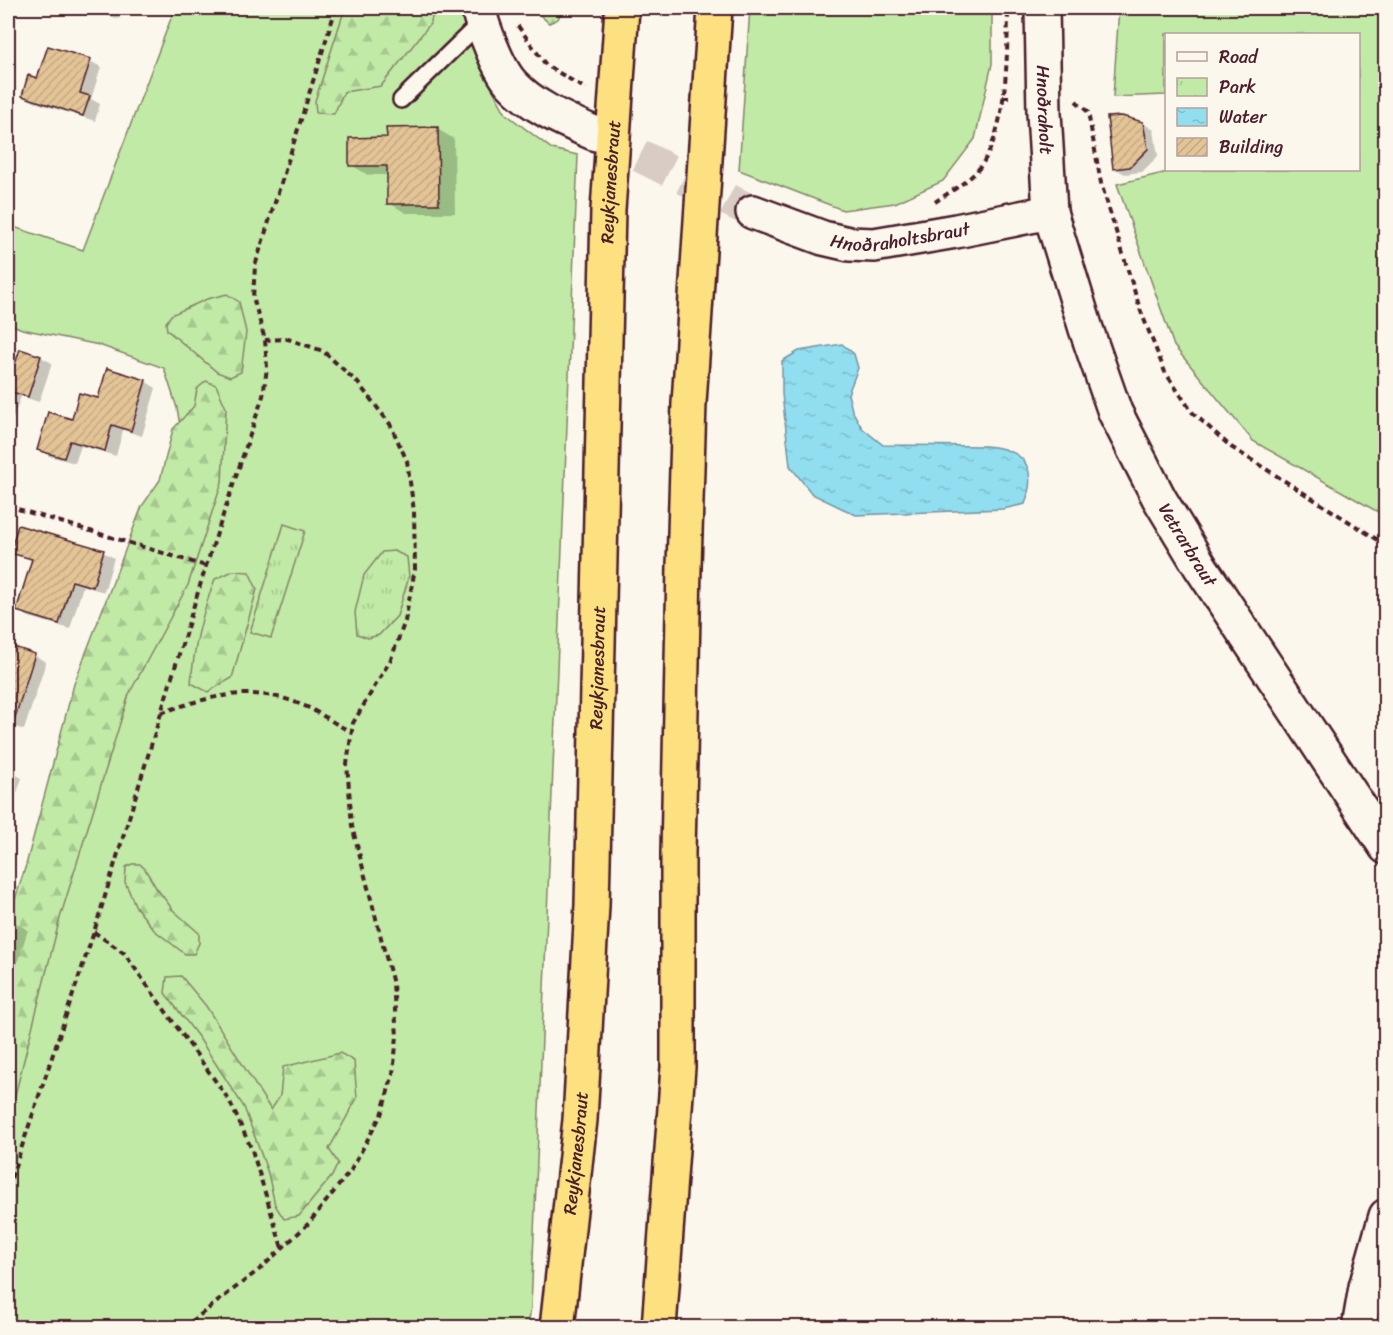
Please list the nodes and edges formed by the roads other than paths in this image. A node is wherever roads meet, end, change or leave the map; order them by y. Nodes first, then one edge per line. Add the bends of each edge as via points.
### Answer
1 (622, 8) edge
2 (716, 8) edge
3 (1042, 8) edge
4 (480, 14) edge
5 (401, 100) dead end
6 (596, 134) tunnel mouth
7 (753, 212) tunnel mouth
8 (1050, 212) junction
9 (1386, 847) edge
10 (1386, 1216) edge
11 (557, 1328) edge
12 (659, 1328) edge
13 (1359, 1328) edge

1 - 11 highway, Reykjanesbraut via 608,210 592,905 580,1120
2 - 12 highway via 689,403 678,1067
3 - 8 street, Hnoðraholt
4 - 5 lane
4 - 6 street via 511,84 540,107
7 - 8 street, Hnoðraholtsbraut via 822,238 874,245
8 - 9 street, Vetrarbraut via 1115,412 1159,498
10 - 13 street via 1375,1248

